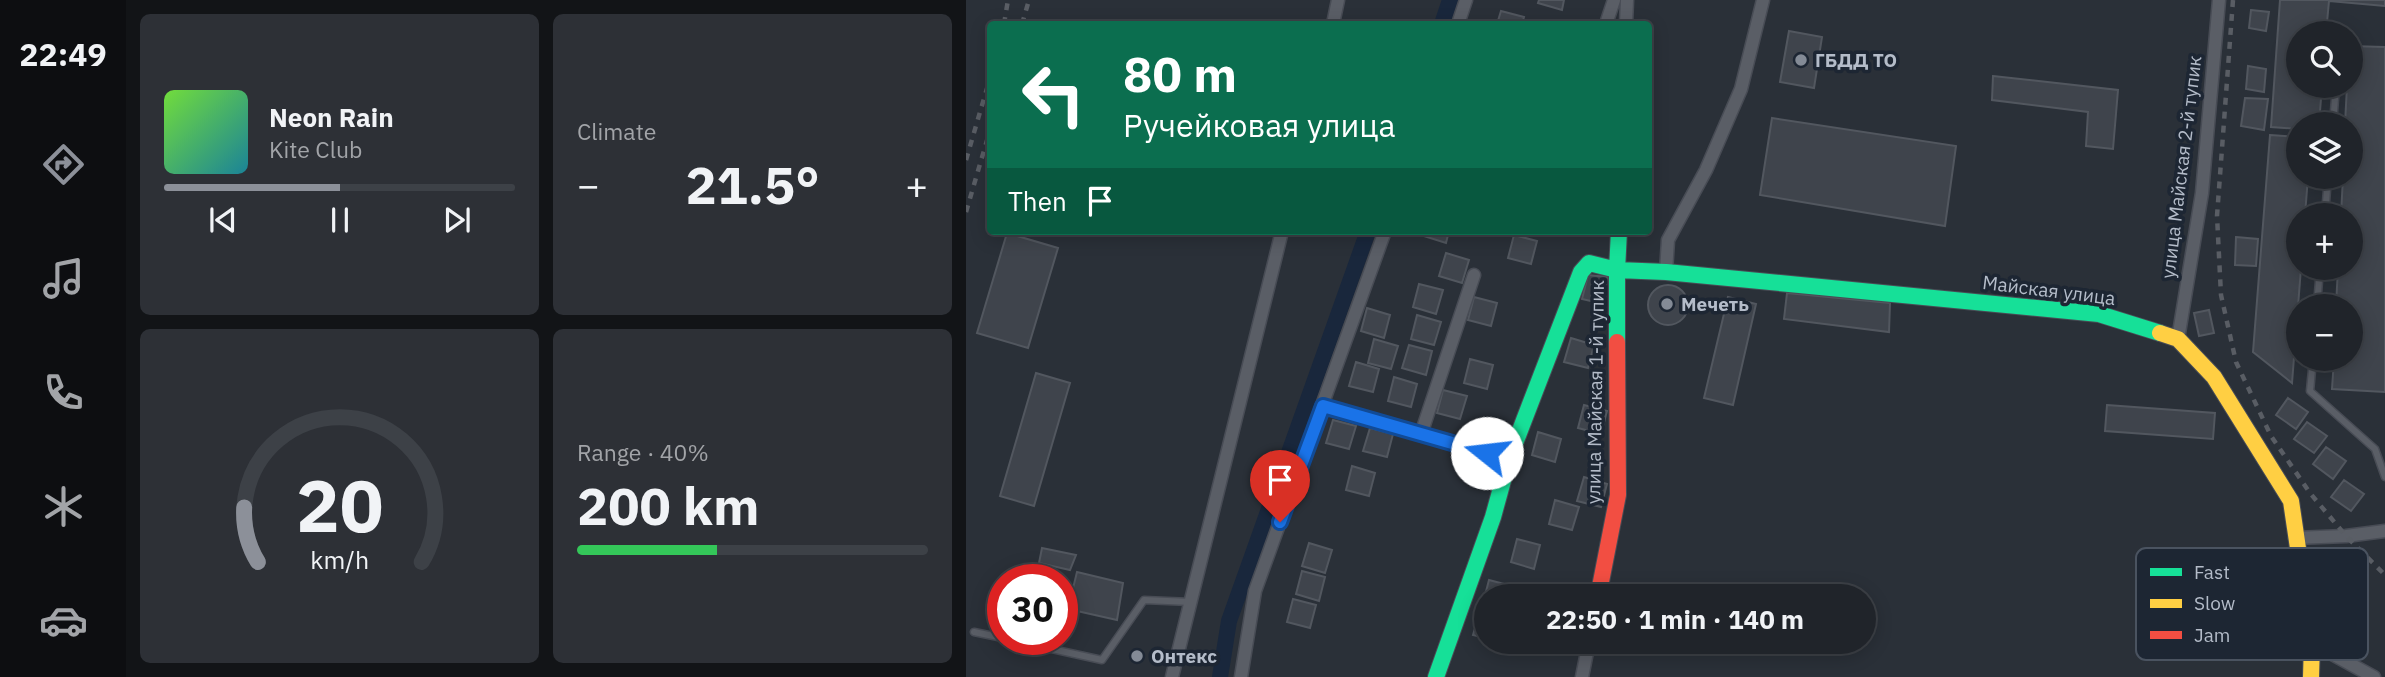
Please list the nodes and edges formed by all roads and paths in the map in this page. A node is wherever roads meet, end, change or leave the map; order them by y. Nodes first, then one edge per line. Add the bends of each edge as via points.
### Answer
1 (1339, 0) edge
2 (1466, 0) edge
3 (1614, 0) edge
4 (1627, 0) edge
5 (1763, 0) edge
6 (2219, 0) edge
7 (1334, 21) edge
8 (1459, 21) edge
9 (1607, 21) edge
10 (1626, 21) edge
11 (1281, 235) edge
12 (1384, 235) edge
13 (1619, 235) edge
14 (1617, 270) junction
15 (1666, 272) junction
16 (1474, 275) dead end
17 (2178, 339) junction
18 (2312, 371) edge
19 (1323, 406) junction
20 (1421, 434) junction
21 (1509, 459) junction
22 (2385, 477) edge
23 (2385, 531) edge
24 (2295, 538) junction
25 (2297, 548) edge
26 (1601, 584) edge
27 (1191, 602) junction
28 (974, 632) dead end
29 (987, 635) edge
30 (1587, 654) edge
31 (1078, 655) edge
32 (2343, 660) edge
33 (1172, 677) edge
34 (1241, 677) edge
35 (1436, 677) edge
36 (1582, 677) edge
37 (2374, 677) edge

1 - 7 street
2 - 8 street
3 - 9 street
4 - 10 street
5 - 15 street via 1741,89 1706,170 1668,240
6 - 17 street, улица Майская 2-й тупик via 2202,193
11 - 27 street
12 - 19 street
13 - 14 street
14 - 15 street, Майская улица
14 - 21 street, Майская улица via 1589,263 1581,272
14 - 26 street, улица Майская 1-й тупик via 1618,495
15 - 17 street, Майская улица via 2099,314
16 - 20 street
17 - 24 street, Майская улица via 2214,377 2291,501
18 - 22 lane via 2310,391 2375,449
19 - 20 street
19 - 34 street via 1255,591
20 - 21 street
21 - 35 street
23 - 24 street
24 - 25 street, Майская улица
27 - 31 lane via 1144,600 1102,660
27 - 33 street
28 - 29 lane
30 - 36 street
32 - 37 street

